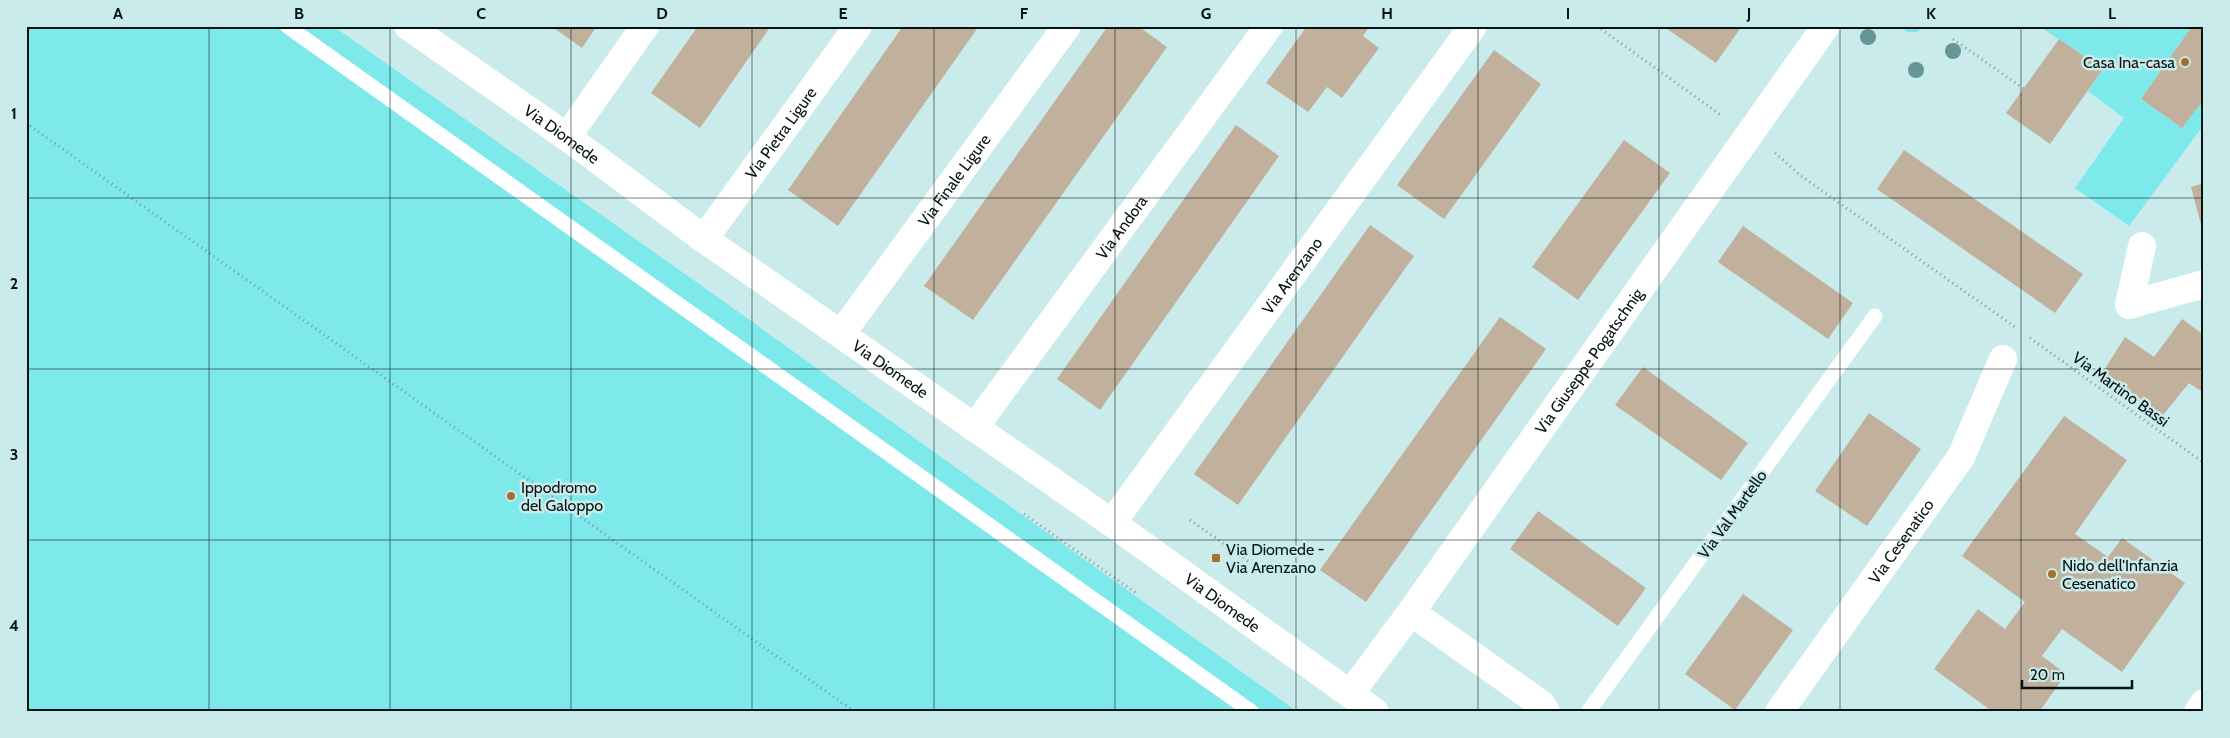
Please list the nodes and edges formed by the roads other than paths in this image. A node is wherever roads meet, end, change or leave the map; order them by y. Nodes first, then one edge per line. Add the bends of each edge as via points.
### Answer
1 (287, 26) edge
2 (408, 26) edge
3 (645, 26) edge
4 (858, 26) edge
5 (1067, 26) edge
6 (1269, 26) edge
7 (1473, 26) edge
8 (1826, 26) edge
9 (567, 136) junction
10 (704, 239) junction
11 (2142, 246) dead end
12 (2204, 284) edge
13 (1876, 316) dead end
14 (841, 334) junction
15 (2003, 359) dead end
16 (974, 428) junction
17 (1112, 523) junction
18 (1411, 612) junction
19 (1350, 694) junction
20 (2204, 703) edge
21 (1252, 712) edge
22 (1375, 712) edge
23 (1546, 712) edge
24 (1588, 712) edge
25 (1779, 712) edge
26 (2198, 712) edge

1 - 21 lane
2 - 9 street, Via Diomede
3 - 9 street
4 - 10 street, Via Pietra Ligure
5 - 14 street, Via Finale Ligure
6 - 16 street, Via Andora
7 - 17 street, Via Arenzano
8 - 18 street, Via Giuseppe Pogatschnig
9 - 10 street, Via Diomede
10 - 14 street, Via Diomede
11 - 12 street via 2129,305
13 - 24 lane, Via Val Martello
14 - 16 street, Via Diomede
15 - 25 street, Via Cesenatico via 1961,457
16 - 17 street, Via Diomede
17 - 19 street, Via Diomede
18 - 19 street, Via Giuseppe Pogatschnig
18 - 23 street via 1541,704
19 - 22 street, Via Diomede
20 - 26 street

